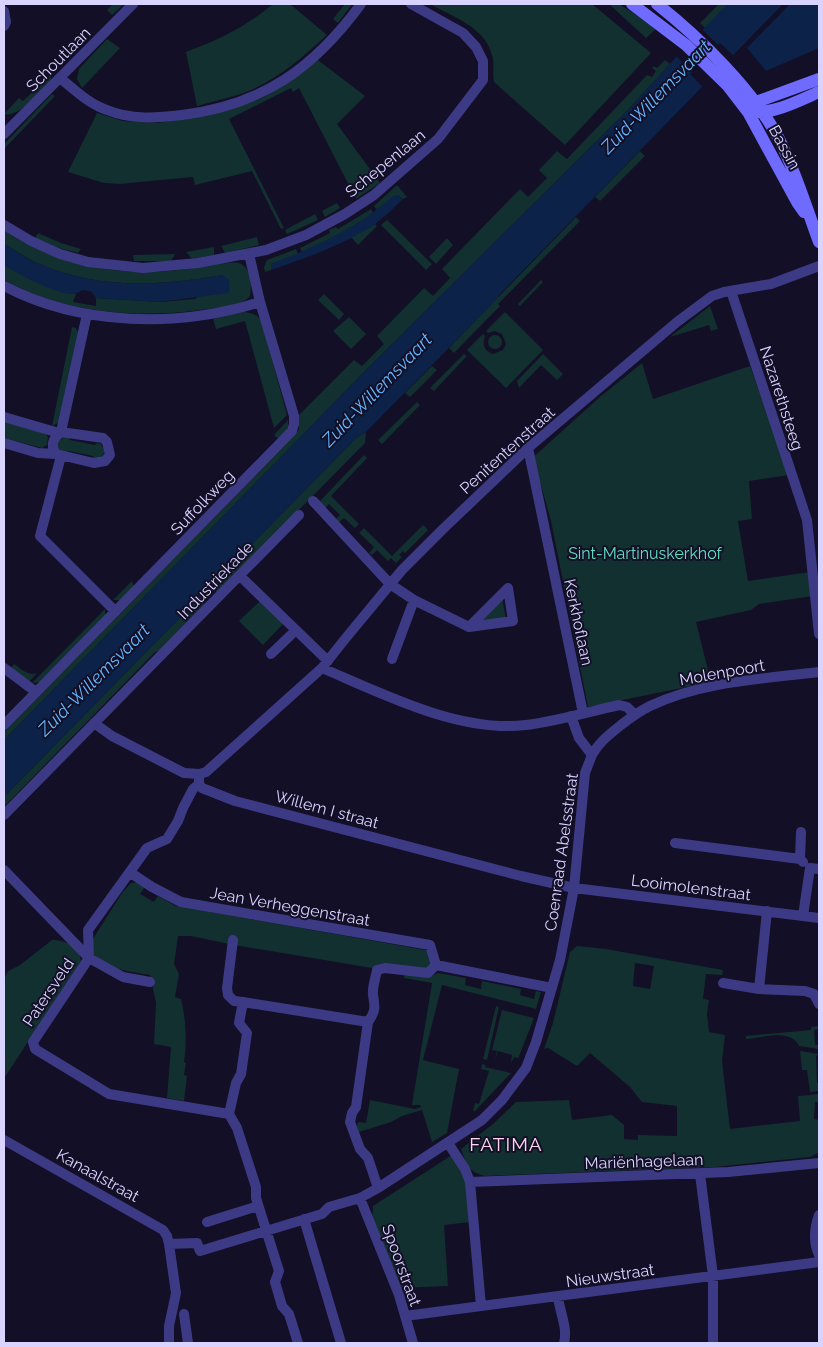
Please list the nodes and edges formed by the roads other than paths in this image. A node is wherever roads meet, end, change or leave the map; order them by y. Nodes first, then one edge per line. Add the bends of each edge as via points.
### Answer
1 (133, 4) edge
2 (361, 4) edge
3 (411, 4) edge
4 (632, 4) edge
5 (657, 4) edge
6 (4, 11) edge
7 (4, 26) edge
8 (690, 41) junction
9 (60, 78) junction
10 (819, 79) edge
11 (819, 92) edge
12 (756, 109) junction
13 (6, 128) edge
14 (4, 225) edge
15 (819, 242) edge
16 (249, 254) junction
17 (819, 266) edge
18 (4, 286) edge
19 (731, 291) junction
20 (260, 302) junction
21 (86, 314) junction
22 (4, 417) edge
23 (60, 432) junction
24 (4, 443) edge
25 (528, 448) junction
26 (58, 455) junction
27 (313, 501) dead end
28 (299, 515) dead end
29 (240, 576) junction
30 (390, 584) junction
31 (414, 600) junction
32 (115, 612) junction
33 (469, 627) junction
34 (296, 630) junction
35 (819, 634) edge
36 (271, 654) dead end
37 (392, 659) dead end
38 (325, 665) junction
39 (4, 668) edge
40 (819, 672) edge
41 (36, 692) junction
42 (583, 713) junction
43 (635, 715) junction
44 (571, 716) junction
45 (94, 722) junction
46 (4, 725) edge
47 (592, 755) junction
48 (199, 779) junction
49 (4, 815) edge
50 (802, 832) dead end
51 (675, 843) dead end
52 (800, 859) junction
53 (814, 868) edge
54 (4, 870) edge
55 (131, 873) junction
56 (574, 888) junction
57 (767, 911) junction
58 (803, 916) junction
59 (819, 918) edge
60 (233, 940) dead end
61 (89, 958) junction
62 (436, 965) junction
63 (150, 982) dead end
64 (723, 984) dead end
65 (552, 988) junction
66 (759, 989) junction
67 (243, 1002) junction
68 (819, 1004) edge
69 (368, 1022) junction
70 (229, 1114) junction
71 (4, 1140) edge
72 (448, 1143) junction
73 (819, 1163) edge
74 (700, 1174) junction
75 (470, 1182) junction
76 (378, 1188) junction
77 (360, 1198) junction
78 (258, 1206) junction
79 (819, 1215) edge
80 (304, 1219) junction
81 (207, 1222) dead end
82 (267, 1230) junction
83 (169, 1244) junction
84 (819, 1255) edge
85 (819, 1262) edge
86 (713, 1276) junction
87 (558, 1297) junction
88 (481, 1306) junction
89 (184, 1314) dead end
90 (405, 1316) junction
91 (170, 1343) edge
92 (188, 1343) edge
93 (298, 1343) edge
94 (341, 1343) edge
95 (413, 1343) edge
96 (564, 1343) edge
97 (713, 1343) edge

1 - 9 street, Schoutlaan
2 - 9 street via 329,44 270,90 198,113 158,118 124,116 88,101
3 - 16 street, Schepenlaan via 463,33 476,46 483,61 483,80 438,139 374,195 306,235
4 - 8 street
5 - 8 street via 681,23
6 - 7 street
8 - 12 street, Bassin
9 - 13 street, Schoutlaan
10 - 12 street
11 - 12 street
12 - 15 street, Bassin via 797,202 812,222
14 - 16 street, Schepenlaan via 60,254 114,266 168,266
16 - 20 street, Suffolkweg
17 - 19 street, Penitentenstraat via 771,284
18 - 21 street via 49,305
19 - 25 street, Penitentenstraat via 712,296 689,312
19 - 35 street, Nazarethsteeg via 807,520
20 - 21 street via 214,314 181,317 140,319
20 - 32 street, Suffolkweg via 294,416 292,431
21 - 23 street
22 - 23 street
23 - 26 street via 52,443
23 - 26 street via 103,438 110,455 104,461 94,463
24 - 26 street
25 - 30 street, Penitentenstraat
25 - 42 street, Kerkhoflaan
26 - 32 street via 40,536
27 - 30 street
28 - 29 street, Industriekade
29 - 34 street
29 - 45 street, Industriekade
30 - 31 street
30 - 38 street, Penitentenstraat
31 - 33 street
31 - 37 street
32 - 41 street, Suffolkweg
33 - 33 street via 512,622 508,588 501,594
34 - 36 street
34 - 38 street
38 - 44 street via 418,708 473,722 525,725
38 - 48 street, Penitentenstraat
39 - 41 street
40 - 43 street, Molenpoort via 713,686 668,698
41 - 46 street, Suffolkweg
42 - 43 street via 619,705
42 - 44 street
43 - 47 street, Coenraad Abelsstraat via 597,746
44 - 47 street, Coenraad Abelsstraat via 579,738
45 - 48 street, Willem I straat via 112,736
45 - 49 street, Industriekade
47 - 56 street, Coenraad Abelsstraat via 585,772
48 - 55 street, Patersveld via 167,839 147,848
48 - 56 street, Willem I straat via 202,788 235,800
50 - 52 street
51 - 52 street
52 - 53 street
53 - 58 street
54 - 61 street
55 - 61 street, Patersveld via 88,930
55 - 62 street, Jean Verheggenstraat via 181,902 430,944
56 - 57 street, Looimolenstraat
56 - 65 street, Coenraad Abelsstraat
57 - 58 street, Looimolenstraat
57 - 66 street
58 - 59 street, Looimolenstraat
60 - 67 street via 228,995 234,1001
61 - 63 street via 123,977
61 - 70 street, Patersveld via 33,1042 35,1049 109,1094
62 - 65 street
62 - 69 street via 428,973 377,970 373,1014
64 - 66 street
65 - 72 street, Coenraad Abelsstraat via 523,1072 482,1120
66 - 68 street via 814,994
67 - 69 street
67 - 70 street via 239,1023 247,1034 241,1074
69 - 76 street via 356,1107 350,1122 360,1149 368,1158
70 - 78 street via 237,1128 256,1187
71 - 83 street, Kanaalstraat via 153,1223 163,1230
72 - 75 street
72 - 76 street, Coenraad Abelsstraat
73 - 74 street, Mariënhagelaan
74 - 75 street, Mariënhagelaan
74 - 86 street
75 - 88 street
76 - 77 street, Coenraad Abelsstraat
77 - 80 street, Coenraad Abelsstraat
77 - 90 street, Spoorstraat
78 - 81 street
78 - 82 street
79 - 84 street via 814,1228
80 - 82 street, Coenraad Abelsstraat
80 - 94 street
82 - 83 street, Coenraad Abelsstraat via 200,1251 197,1243
82 - 93 street via 279,1271 275,1282
83 - 91 street via 176,1293 169,1326
85 - 86 street, Nieuwstraat
86 - 87 street, Nieuwstraat
86 - 97 street
87 - 88 street, Nieuwstraat
87 - 96 street via 566,1336
88 - 90 street, Nieuwstraat
89 - 92 street
90 - 95 street, Spoorstraat

